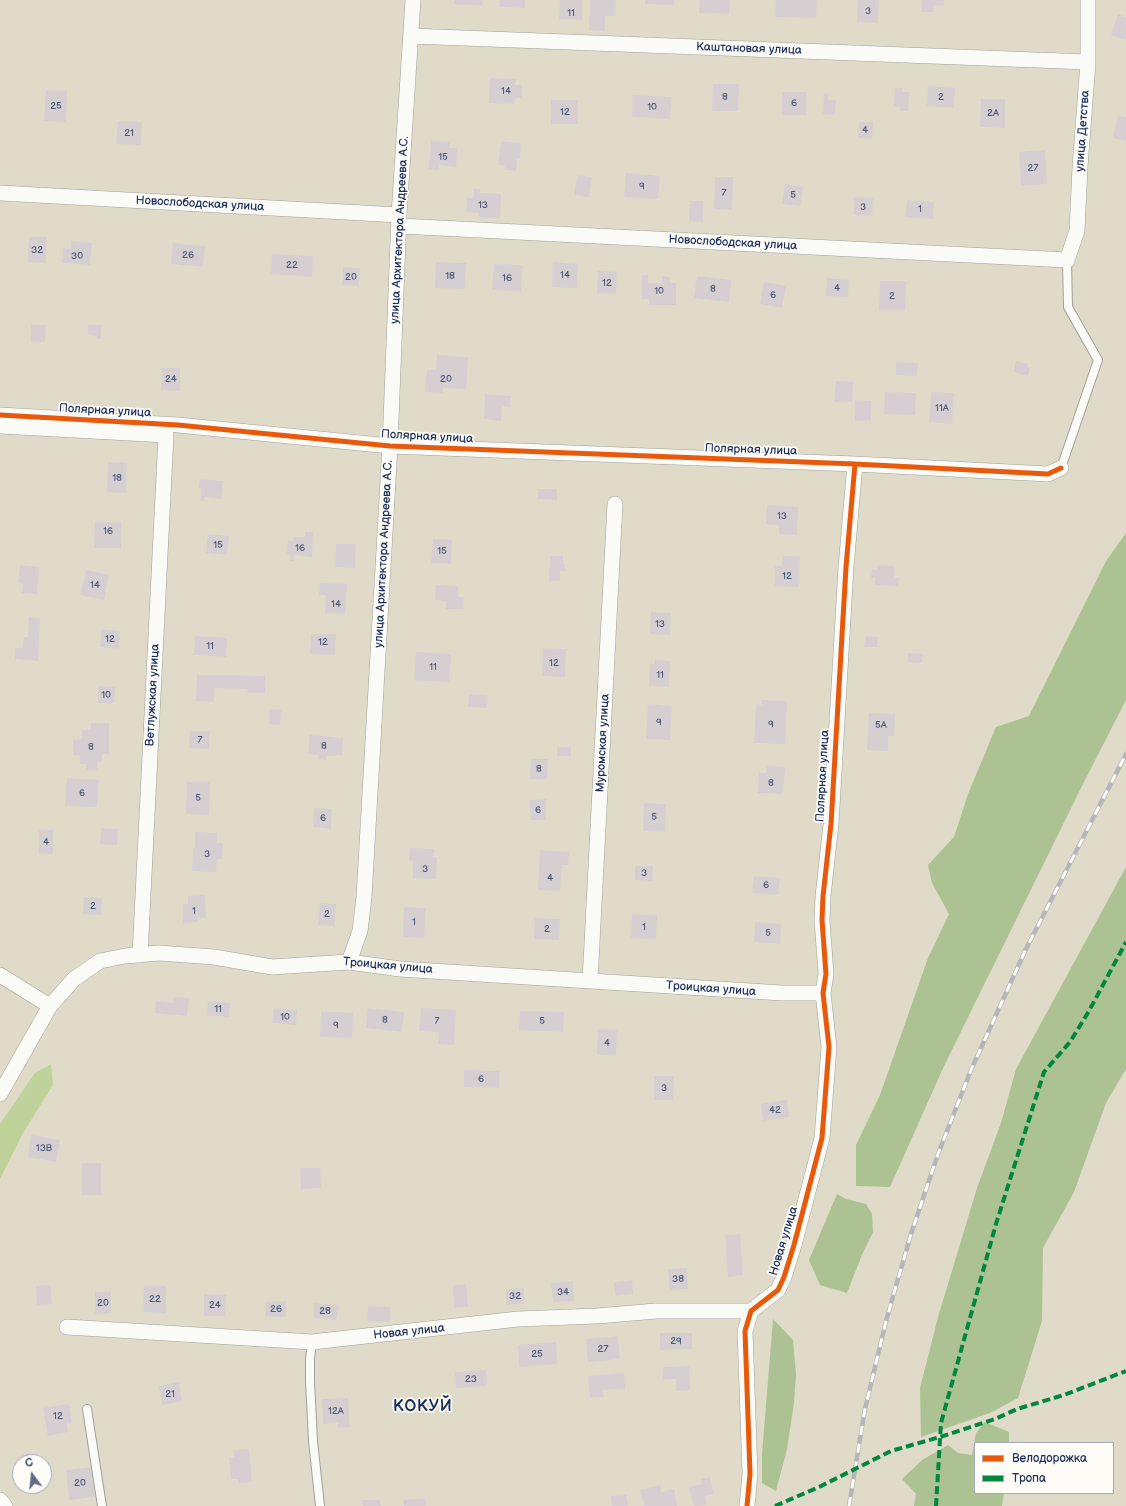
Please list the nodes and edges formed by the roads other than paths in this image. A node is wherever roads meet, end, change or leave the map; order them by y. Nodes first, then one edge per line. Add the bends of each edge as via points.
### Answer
1 (413, 0) edge
2 (1088, 0) edge
3 (411, 36) junction
4 (1088, 62) junction
5 (0, 193) edge
6 (399, 221) junction
7 (1067, 260) junction
8 (0, 415) edge
9 (0, 426) edge
10 (166, 435) joint
11 (390, 446) junction
12 (855, 464) junction
13 (1061, 468) joint
14 (615, 504) dead end
15 (140, 955) junction
16 (349, 962) junction
17 (0, 975) edge
18 (590, 981) junction
19 (822, 993) junction
20 (50, 1006) junction
21 (0, 1094) edge
22 (751, 1311) junction
23 (67, 1328) dead end
24 (312, 1342) junction
25 (86, 1409) dead end
26 (0, 1500) edge
27 (5, 1506) edge
28 (102, 1506) edge
29 (320, 1506) edge
30 (747, 1506) edge

1 - 3 street, улица Архитектора Андреева А.С.
2 - 4 street, улица Детства
3 - 4 street, Каштановая улица
3 - 6 street, улица Архитектора Андреева А.С.
4 - 7 street, улица Детства via 1077,231
5 - 6 street, Новослободская улица
6 - 7 street, Новослободская улица
6 - 11 street, улица Архитектора Андреева А.С.
7 - 13 lane via 1068,307 1098,360
8 - 11 street, Полярная улица via 178,425
9 - 10 street, Полярная улица
10 - 15 street, Ветлужская улица
11 - 12 street, Полярная улица
11 - 16 street, улица Архитектора Андреева А.С. via 364,897 360,931
12 - 13 street, Полярная улица via 1048,474
12 - 19 street, Полярная улица via 846,567 831,824 823,896 826,974
14 - 18 street, Муромская улица
15 - 16 street, Троицкая улица via 214,957 272,967
15 - 20 street, Троицкая улица via 100,961 74,979
16 - 18 street, Троицкая улица via 400,969
17 - 20 street
18 - 19 street, Троицкая улица via 782,993
19 - 22 street, Новая улица via 829,1047 822,1138 784,1277 778,1290
20 - 21 street, Троицкая улица
22 - 24 street, Новая улица via 656,1311 518,1319
22 - 30 street via 745,1331 750,1474
23 - 24 street, Новая улица
24 - 29 lane via 310,1381
25 - 28 lane
26 - 27 street

